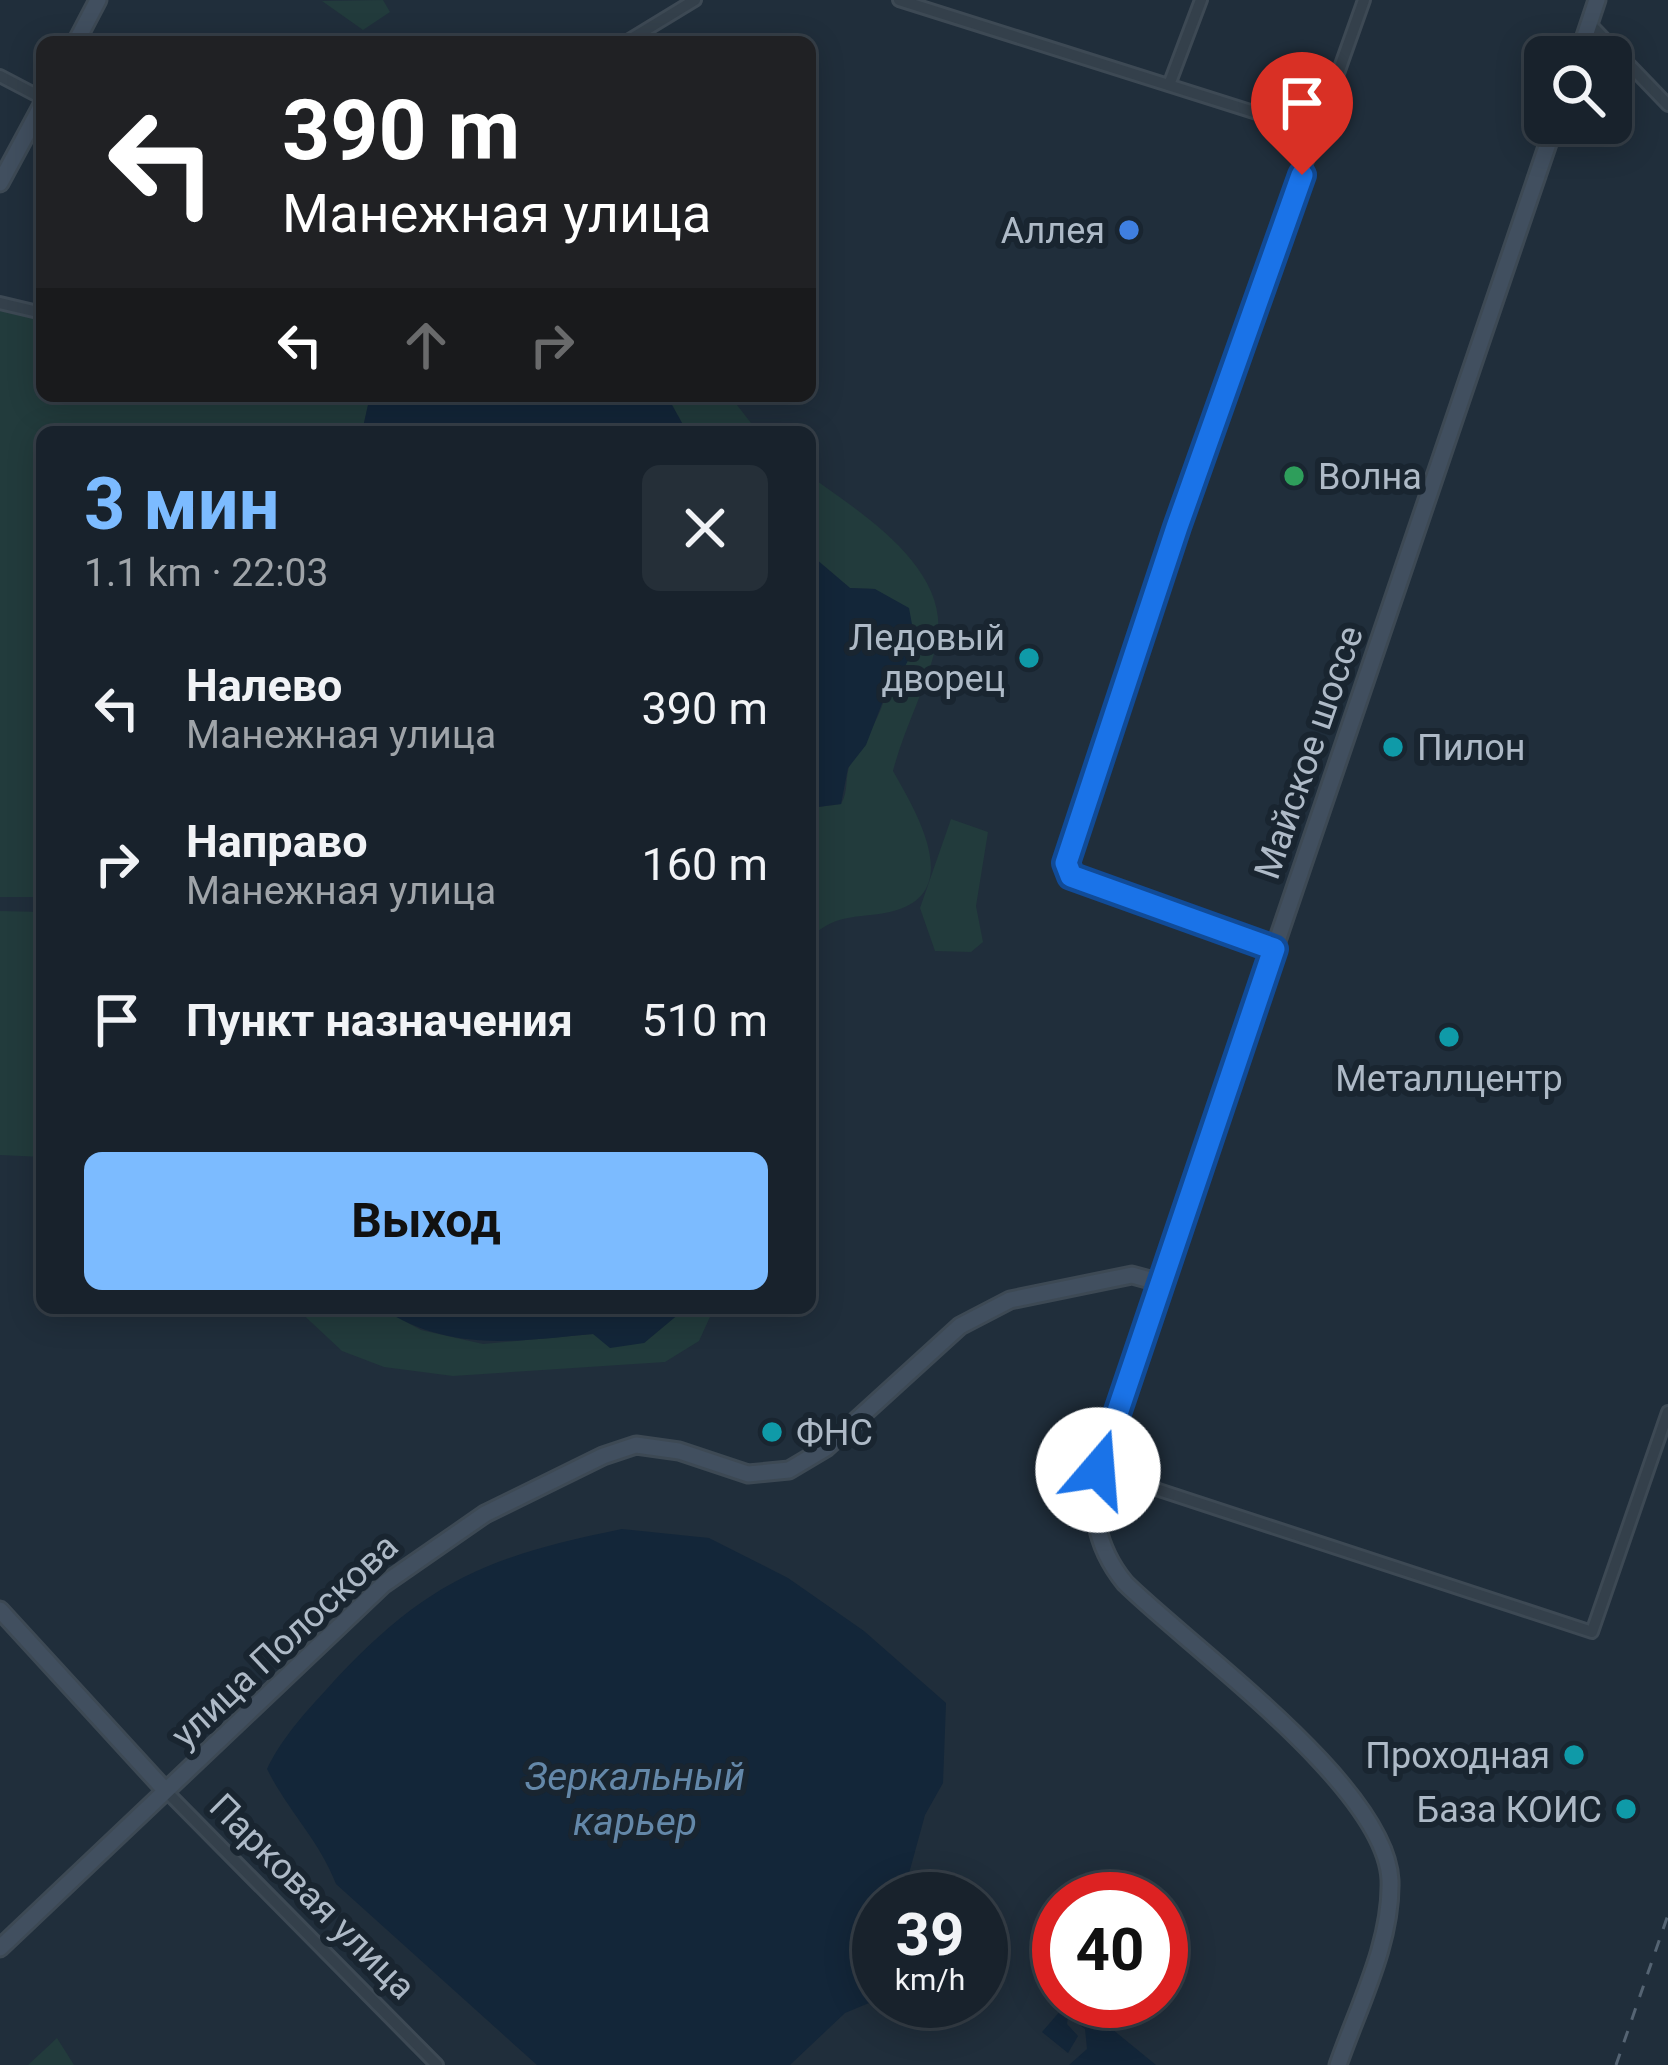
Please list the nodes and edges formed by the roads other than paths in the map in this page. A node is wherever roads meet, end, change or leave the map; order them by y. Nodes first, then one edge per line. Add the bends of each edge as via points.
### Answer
1 (98, 0) edge
2 (694, 0) edge
3 (899, 0) edge
4 (1201, 0) edge
5 (1364, 0) edge
6 (1597, 0) edge
7 (1590, 24) junction
8 (79, 36) edge
9 (636, 36) edge
10 (1586, 36) edge
11 (0, 76) edge
12 (1169, 85) junction
13 (36, 97) edge
14 (1668, 106) edge
15 (36, 113) edge
16 (1317, 132) junction
17 (1548, 144) edge
18 (0, 183) edge
19 (0, 303) edge
20 (36, 312) edge
21 (1274, 949) junction
22 (1161, 1283) junction
23 (1668, 1412) edge
24 (1098, 1470) junction
25 (0, 1610) edge
26 (164, 1789) junction
27 (0, 1948) edge
28 (437, 2065) edge
29 (1338, 2065) edge

1 - 8 street
2 - 9 street
3 - 12 street
4 - 12 street
5 - 16 street
6 - 7 street
7 - 10 street
7 - 14 street
11 - 13 street
12 - 16 street
15 - 18 street
16 - 21 street via 1066,863 1071,876
17 - 21 street, Майское шоссе
19 - 20 street
21 - 22 street, Майское шоссе
22 - 24 street, Майское шоссе
22 - 26 street, улица Полоскова via 1132,1275 1010,1300 960,1326 826,1448 789,1470 748,1474 636,1445 505,1504 384,1584
23 - 24 street via 1592,1632
24 - 29 street, Майское шоссе via 1093,1510 1112,1567 1339,1778 1376,1828 1390,1878 1382,1943
25 - 26 street, Парковая улица
26 - 27 street, улица Полоскова
26 - 28 street, Парковая улица

